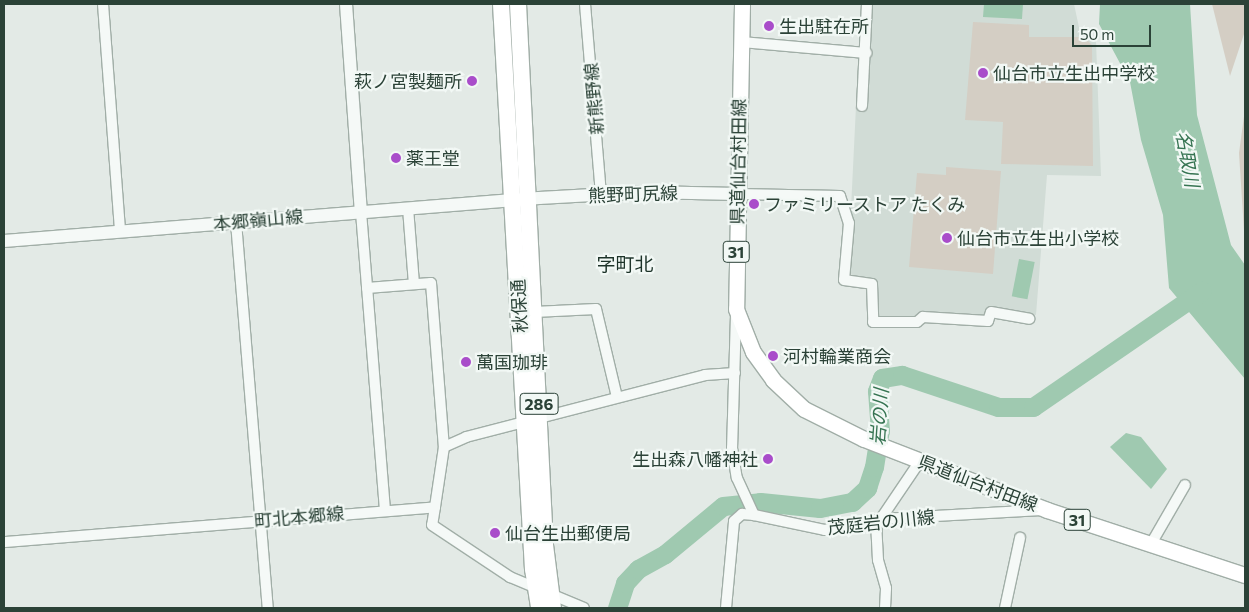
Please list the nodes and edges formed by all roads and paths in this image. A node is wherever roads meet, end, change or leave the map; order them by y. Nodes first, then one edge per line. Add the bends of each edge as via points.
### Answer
1 (103, 4) edge
2 (346, 4) edge
3 (501, 4) edge
4 (518, 4) edge
5 (585, 4) edge
6 (742, 4) edge
7 (867, 4) edge
8 (740, 42) junction
9 (867, 53) junction
10 (862, 106) dead end
11 (736, 194) junction
12 (601, 195) junction
13 (521, 199) junction
14 (408, 208) junction
15 (361, 212) junction
16 (236, 222) junction
17 (120, 231) junction
18 (4, 241) edge
19 (414, 284) junction
20 (367, 288) junction
21 (736, 309) junction
22 (534, 312) junction
23 (1029, 319) dead end
24 (735, 372) junction
25 (617, 397) junction
26 (532, 420) junction
27 (444, 447) junction
28 (915, 459) junction
29 (1185, 484) dead end
30 (435, 507) junction
31 (385, 509) junction
32 (1048, 510) junction
33 (752, 512) junction
34 (882, 519) junction
35 (260, 521) junction
36 (1020, 538) dead end
37 (4, 542) edge
38 (1151, 544) junction
39 (1245, 575) edge
40 (535, 590) junction
41 (552, 602) edge
42 (581, 607) edge
43 (268, 608) edge
44 (539, 608) edge
45 (726, 608) edge
46 (885, 608) edge
47 (1005, 608) edge

1 - 17 street
2 - 15 street
3 - 13 highway, 秋保通 / 286
4 - 13 highway, 秋保通 / 286
5 - 12 street, 新熊野線
6 - 8 main road, 県道仙台村田線 / 31
7 - 9 street
8 - 9 street
8 - 11 main road, 県道仙台村田線 / 31
9 - 10 street
11 - 12 street, 熊野町尻線
11 - 21 main road, 県道仙台村田線 / 31
11 - 23 street via 840,196 849,223 844,280 872,284 872,322 916,322 923,317 988,321 991,312
12 - 13 street, 熊野町尻線
13 - 14 street, 本郷嶺山線
13 - 22 highway, 秋保通 / 286
13 - 26 highway, 秋保通 / 286
14 - 15 street, 本郷嶺山線
14 - 19 street
15 - 16 street, 本郷嶺山線
15 - 20 street
16 - 17 street, 本郷嶺山線
16 - 35 street
17 - 18 street, 本郷嶺山線
19 - 20 street
19 - 27 street via 431,283
20 - 31 street
21 - 24 street
21 - 28 main road, 県道仙台村田線 / 31 via 753,352 773,380 804,409 864,439
22 - 25 street via 596,309
22 - 26 highway, 秋保通 / 286
24 - 25 street
24 - 33 street via 732,448 737,478
25 - 26 street
26 - 27 street via 466,437
26 - 40 highway, 秋保通 / 286
26 - 41 highway, 秋保通 / 286
27 - 30 street
28 - 32 main road, 県道仙台村田線 / 31
28 - 34 street
29 - 38 street
30 - 31 street, 町北本郷線
30 - 40 street via 432,525
31 - 35 street, 町北本郷線
32 - 34 street, 茂庭岩の川線
32 - 38 main road, 県道仙台村田線 / 31
33 - 34 street, 茂庭岩の川線 via 825,530
33 - 45 street via 742,514 734,521
34 - 46 street via 876,526 878,560 886,588
35 - 37 street, 町北本郷線
35 - 43 street
36 - 47 street
38 - 39 main road, 県道仙台村田線 / 31
40 - 41 street
40 - 44 highway, 秋保通 / 286
41 - 42 street

